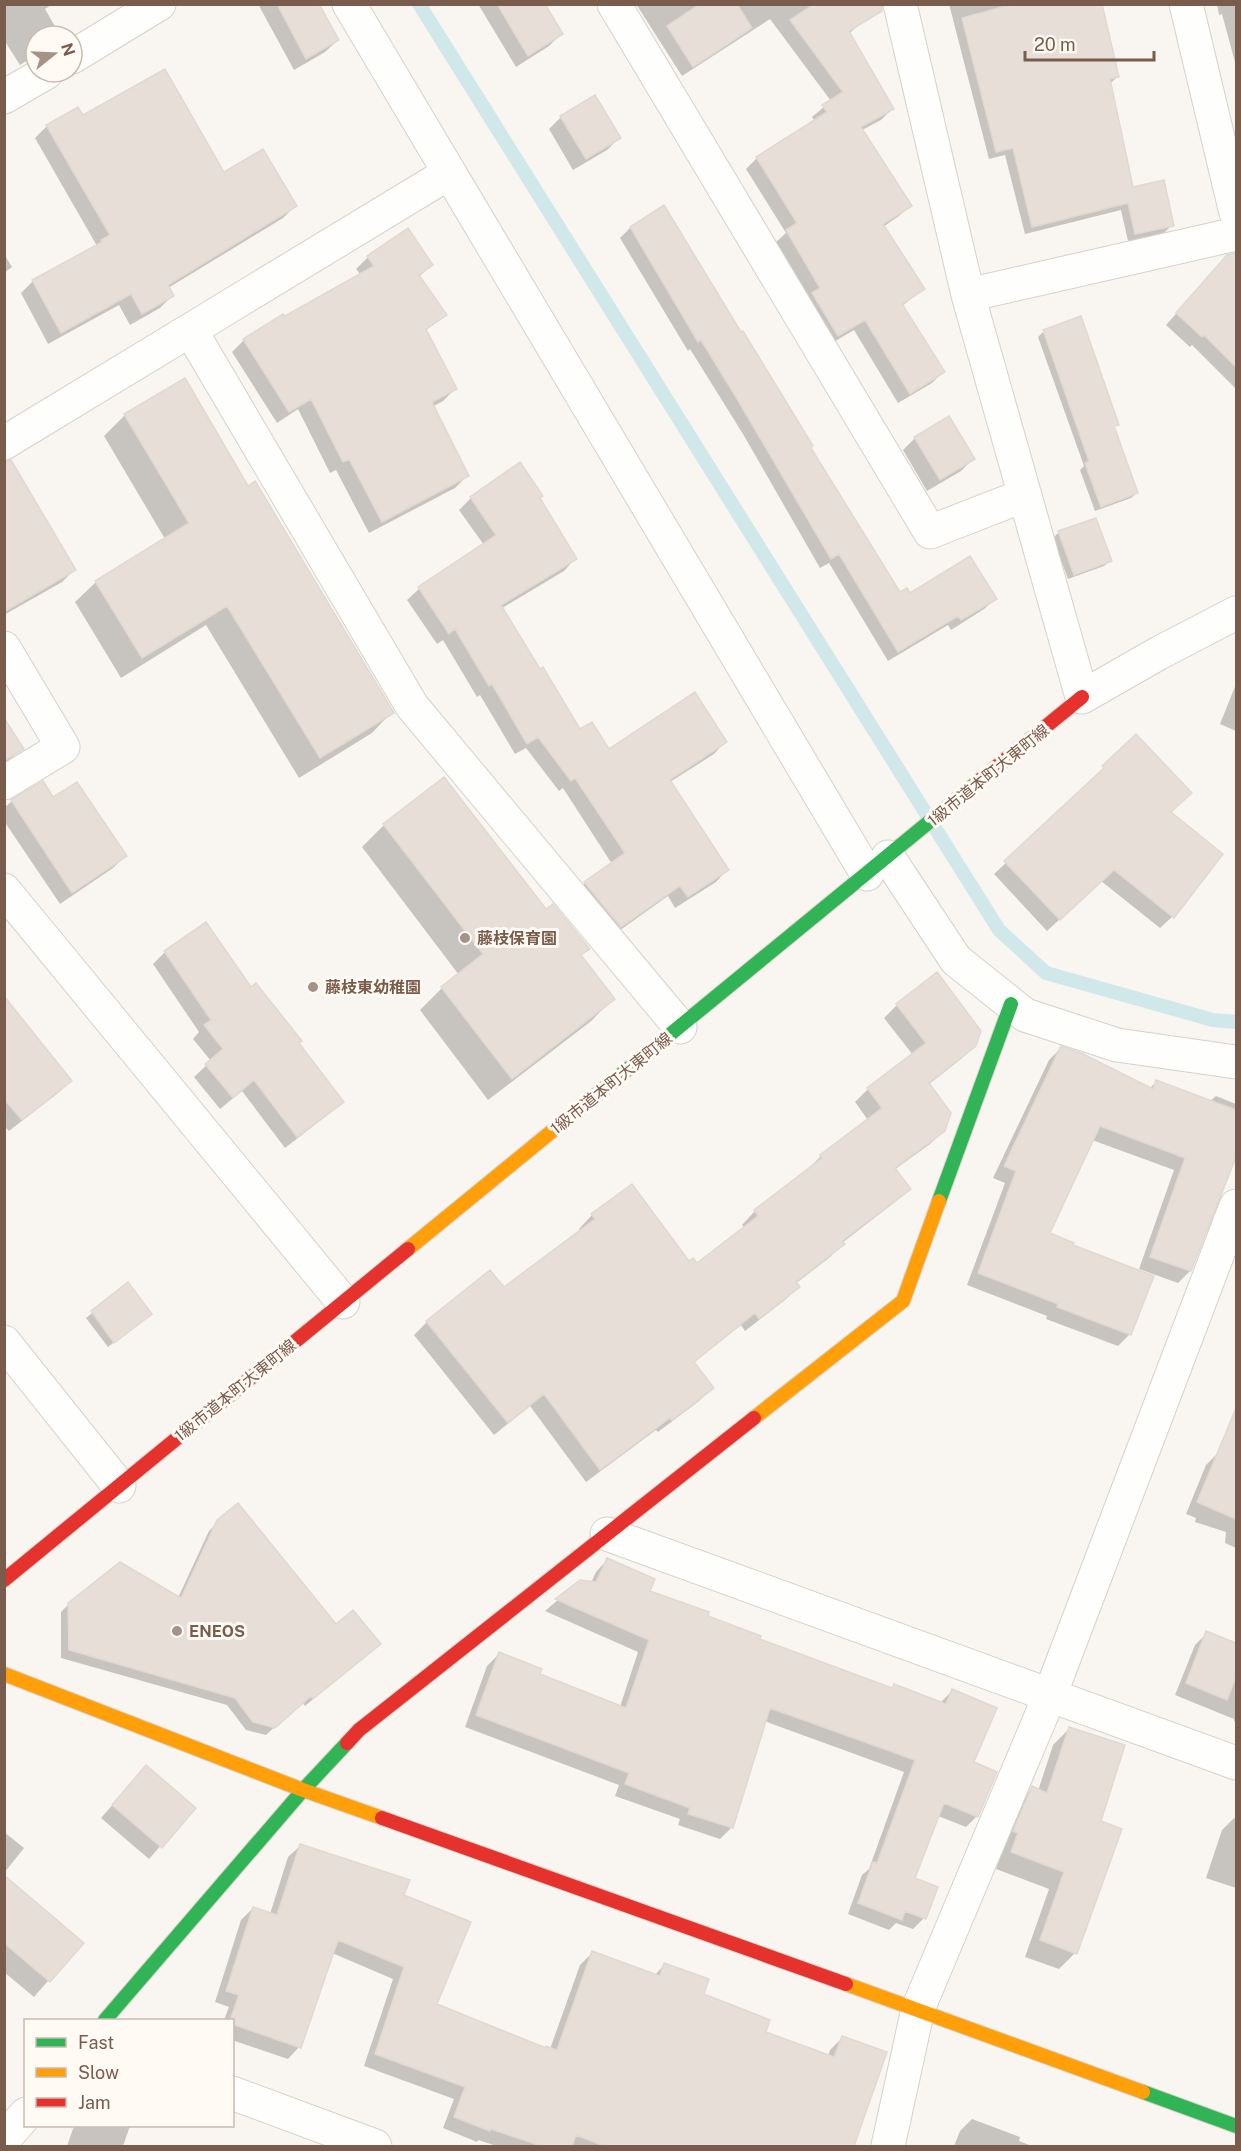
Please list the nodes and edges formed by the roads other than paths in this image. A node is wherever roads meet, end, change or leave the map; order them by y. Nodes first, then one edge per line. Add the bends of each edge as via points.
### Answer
1 (159, 4) edge
2 (349, 4) edge
3 (900, 4) edge
4 (1186, 4) edge
5 (622, 7) edge
6 (84, 50) edge
7 (26, 84) edge
8 (4, 97) edge
9 (449, 173) junction
10 (1236, 213) edge
11 (1236, 234) edge
12 (968, 295) junction
13 (190, 331) junction
14 (4, 443) edge
15 (1025, 495) junction
16 (1236, 613) edge
17 (4, 648) edge
18 (1082, 697) junction
19 (4, 783) edge
20 (877, 866) junction
21 (4, 890) edge
22 (1011, 1004) junction
23 (680, 1027) junction
24 (1236, 1062) edge
25 (1236, 1206) edge
26 (343, 1302) junction
27 (4, 1342) edge
28 (120, 1486) junction
29 (607, 1534) junction
30 (4, 1580) edge
31 (4, 1674) edge
32 (1050, 1695) junction
33 (1236, 1763) edge
34 (303, 1790) junction
35 (918, 2009) junction
36 (106, 2019) edge
37 (234, 2094) edge
38 (24, 2116) edge
39 (1236, 2126) edge
40 (4, 2139) edge
41 (375, 2146) edge
42 (888, 2146) edge

1 - 6 street
2 - 9 street
3 - 12 street
4 - 10 street
5 - 15 street via 930,532
7 - 8 street
9 - 13 street
9 - 20 street
11 - 12 street
12 - 15 street
13 - 14 street
13 - 23 street via 412,706
15 - 18 street
16 - 18 street, 1級市道本町大東町線
17 - 19 street via 63,747
18 - 20 street, 1級市道本町大東町線
20 - 22 street via 956,960
20 - 23 street, 1級市道本町大東町線
21 - 26 street
22 - 24 street via 1025,1015 1117,1045
22 - 29 street via 903,1301
23 - 26 street, 1級市道本町大東町線
25 - 32 street
26 - 28 street, 1級市道本町大東町線
27 - 28 street
28 - 30 street, 1級市道本町大東町線
29 - 32 street
29 - 34 street via 359,1730
31 - 34 street
32 - 33 street
32 - 35 street
34 - 35 street
34 - 36 street
35 - 39 street
35 - 42 street
37 - 41 street
38 - 40 street

